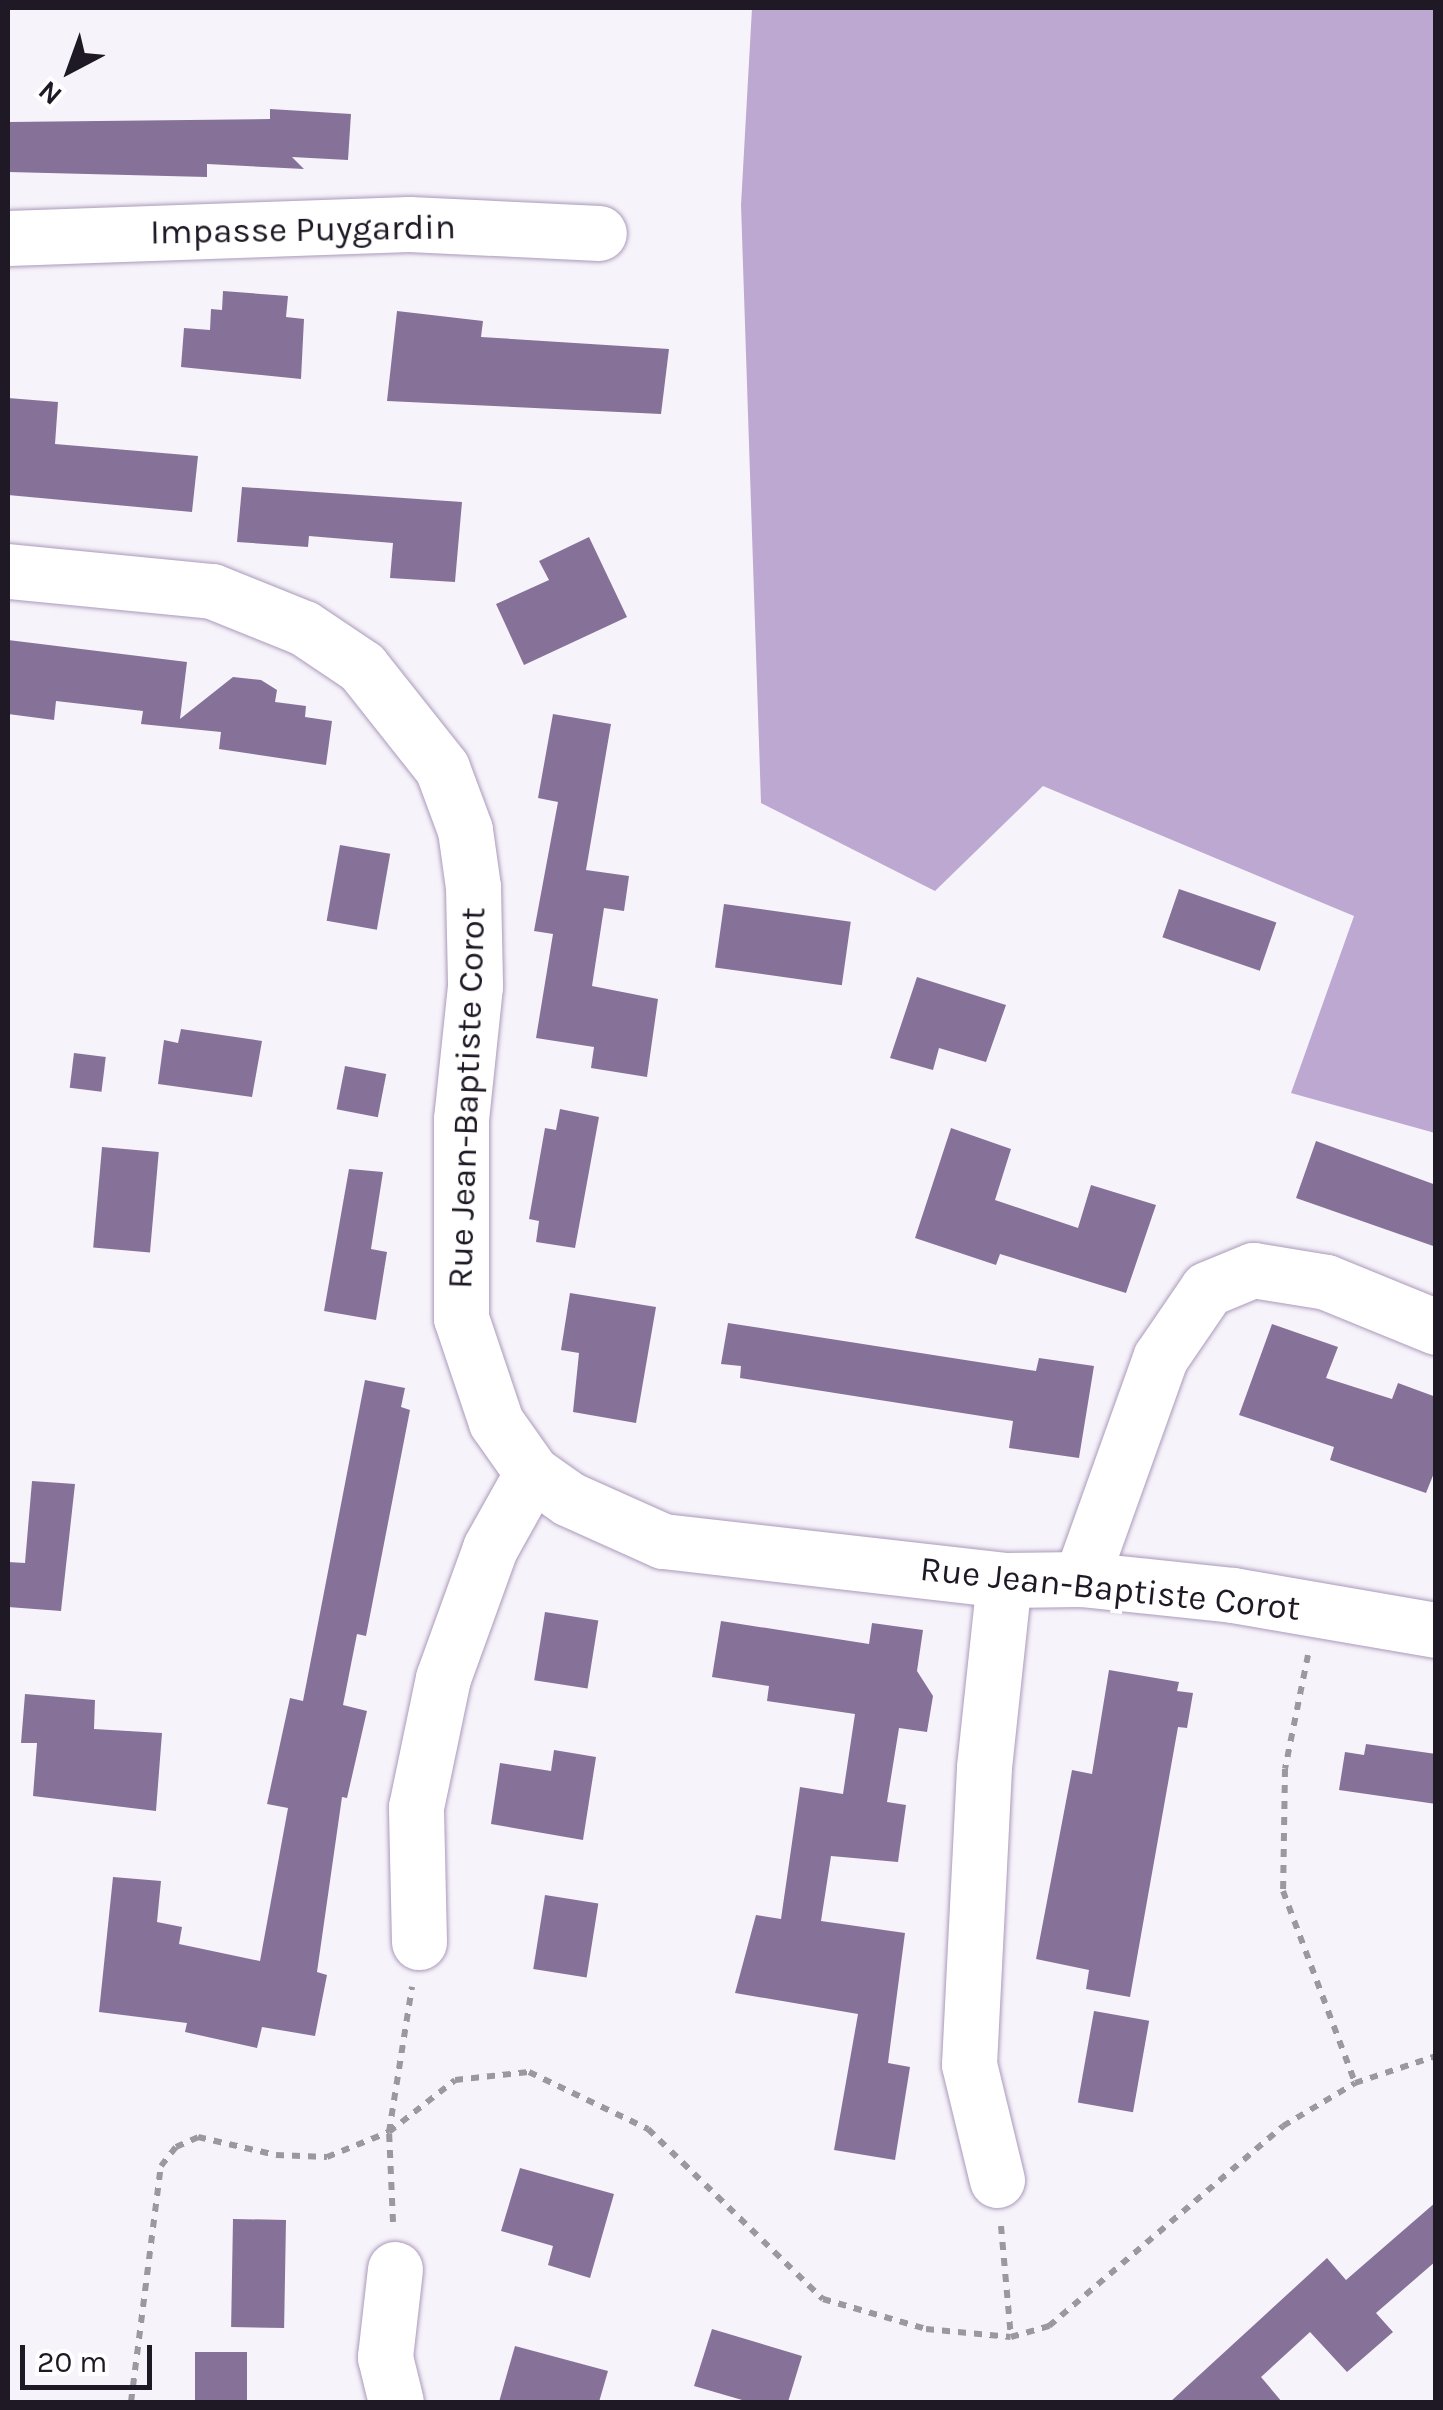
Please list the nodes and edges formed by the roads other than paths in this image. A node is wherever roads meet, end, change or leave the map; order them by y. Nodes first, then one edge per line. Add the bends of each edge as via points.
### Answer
1 (599, 233) dead end
2 (8, 238) edge
3 (8, 571) edge
4 (1436, 1327) edge
5 (532, 1473) junction
6 (1081, 1579) junction
7 (1004, 1580) junction
8 (1436, 1630) edge
9 (419, 1942) road end
10 (997, 2180) road end
11 (395, 2269) road end
12 (396, 2402) edge

1 - 2 street, Impasse Puygardin via 408,224
3 - 5 street, Rue Jean-Baptiste Corot via 212,591 304,628 362,666 442,768 465,830 473,887 475,986 461,1119 461,1318 496,1422
4 - 6 street via 1326,1282 1252,1270 1208,1289 1160,1358
5 - 7 street, Rue Jean-Baptiste Corot via 569,1499 663,1541
5 - 9 street via 490,1548 444,1678 416,1807
6 - 7 street, Rue Jean-Baptiste Corot
6 - 8 street, Rue Jean-Baptiste Corot
7 - 10 street via 984,1767 968,2064
11 - 12 street via 385,2357

